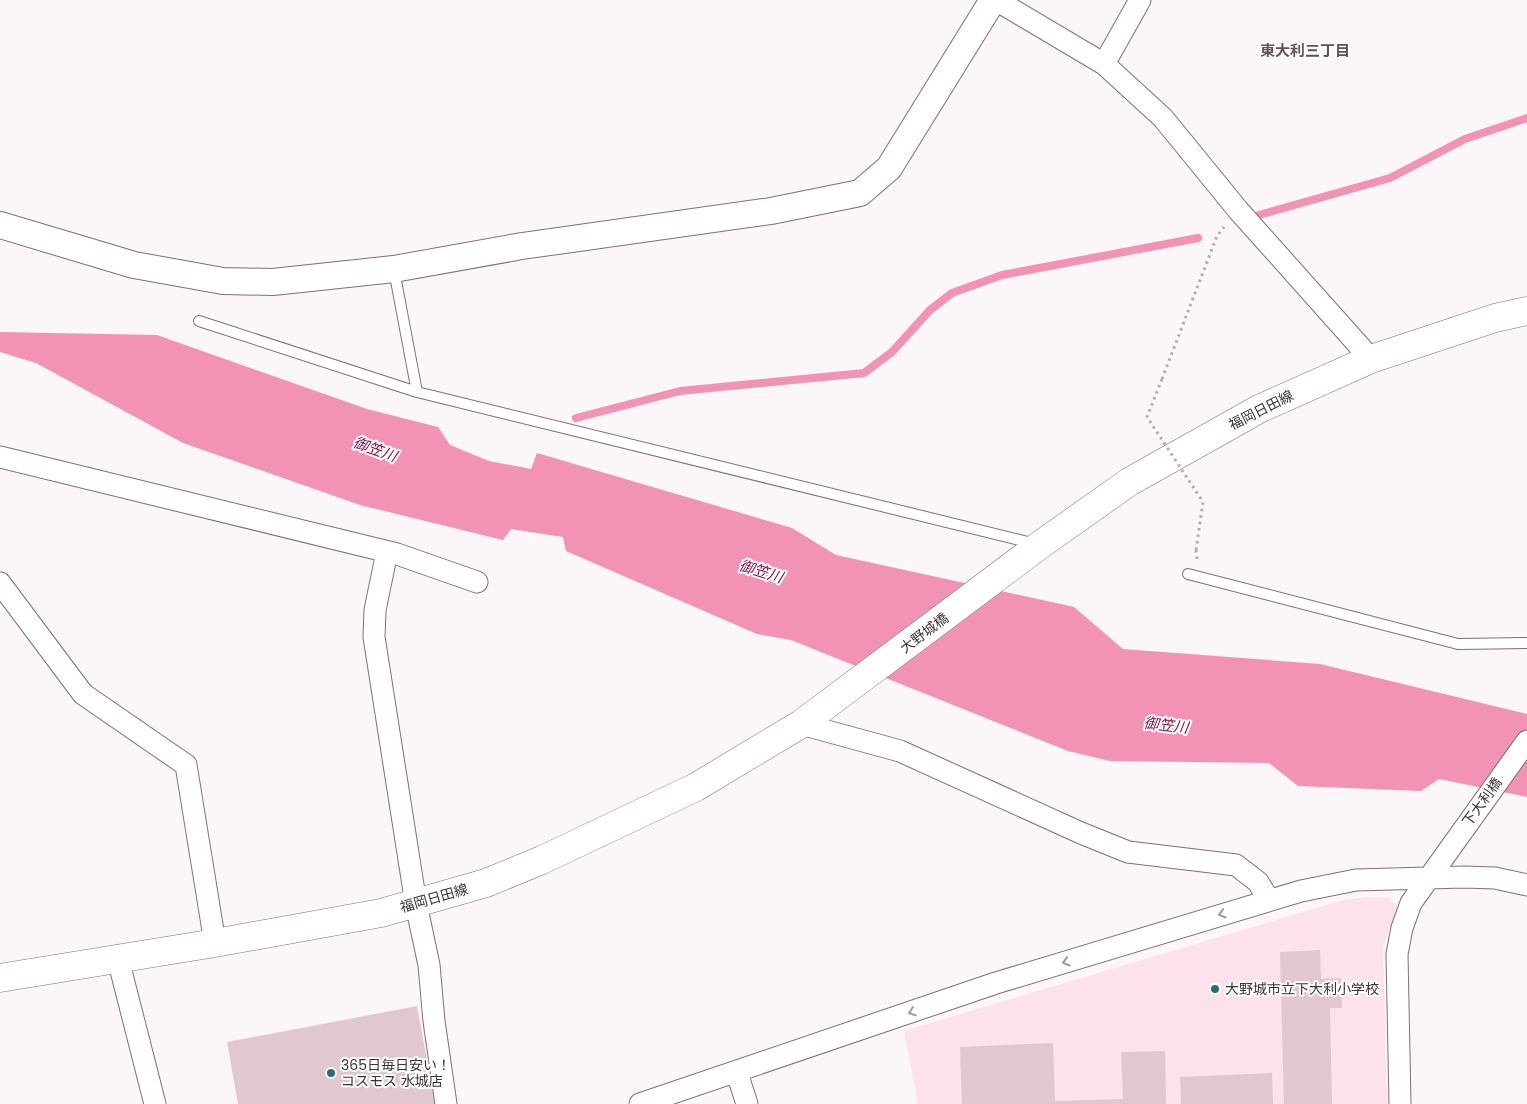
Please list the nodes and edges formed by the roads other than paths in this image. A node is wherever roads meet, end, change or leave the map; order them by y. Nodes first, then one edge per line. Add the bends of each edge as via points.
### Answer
1 (994, 0) edge
2 (1140, 0) edge
3 (1104, 64) junction
4 (0, 225) edge
5 (394, 269) junction
6 (1527, 311) edge
7 (199, 321) dead end
8 (1371, 359) junction
9 (417, 392) junction
10 (2, 461) edge
11 (387, 552) junction
12 (1030, 553) junction
13 (1188, 574) dead end
14 (0, 582) edge
15 (477, 582) dead end
16 (1527, 643) edge
17 (828, 704) joint
18 (801, 724) junction
19 (1527, 741) edge
20 (1433, 872) junction
21 (1527, 884) edge
22 (1269, 900) junction
23 (416, 904) junction
24 (215, 943) junction
25 (118, 959) junction
26 (0, 978) edge
27 (737, 1073) junction
28 (155, 1104) edge
29 (446, 1104) edge
30 (640, 1104) edge
31 (747, 1104) edge
32 (1400, 1104) edge

1 - 3 street
1 - 5 street via 889,168 860,193 771,211 522,246
2 - 3 street
3 - 8 street via 1163,118 1238,210
4 - 5 street via 134,265 223,281 273,282
5 - 9 lane
6 - 8 main road, 福岡日田線 via 1495,318
7 - 9 lane
8 - 12 main road, 福岡日田線 via 1259,409 1138,477
9 - 12 lane
10 - 11 street
11 - 15 street
11 - 23 street via 375,610 374,636
12 - 17 main road, 大野城橋
13 - 16 lane via 1458,644
14 - 24 street via 83,694 186,764
17 - 18 main road, 福岡日田線
18 - 22 street via 900,751 1128,852 1236,865 1258,882
18 - 23 main road, 福岡日田線 via 696,787 551,855 486,883
19 - 20 street, 下大利橋
20 - 21 street
20 - 22 street via 1356,880
20 - 32 street, 下大利橋 via 1411,903 1397,954
22 -> 27 street via 996,983
23 - 24 main road, 福岡日田線
23 - 29 street via 429,965
24 - 25 main road, 福岡日田線
25 - 26 main road, 福岡日田線
25 - 28 street
27 - 30 street
27 - 31 street

